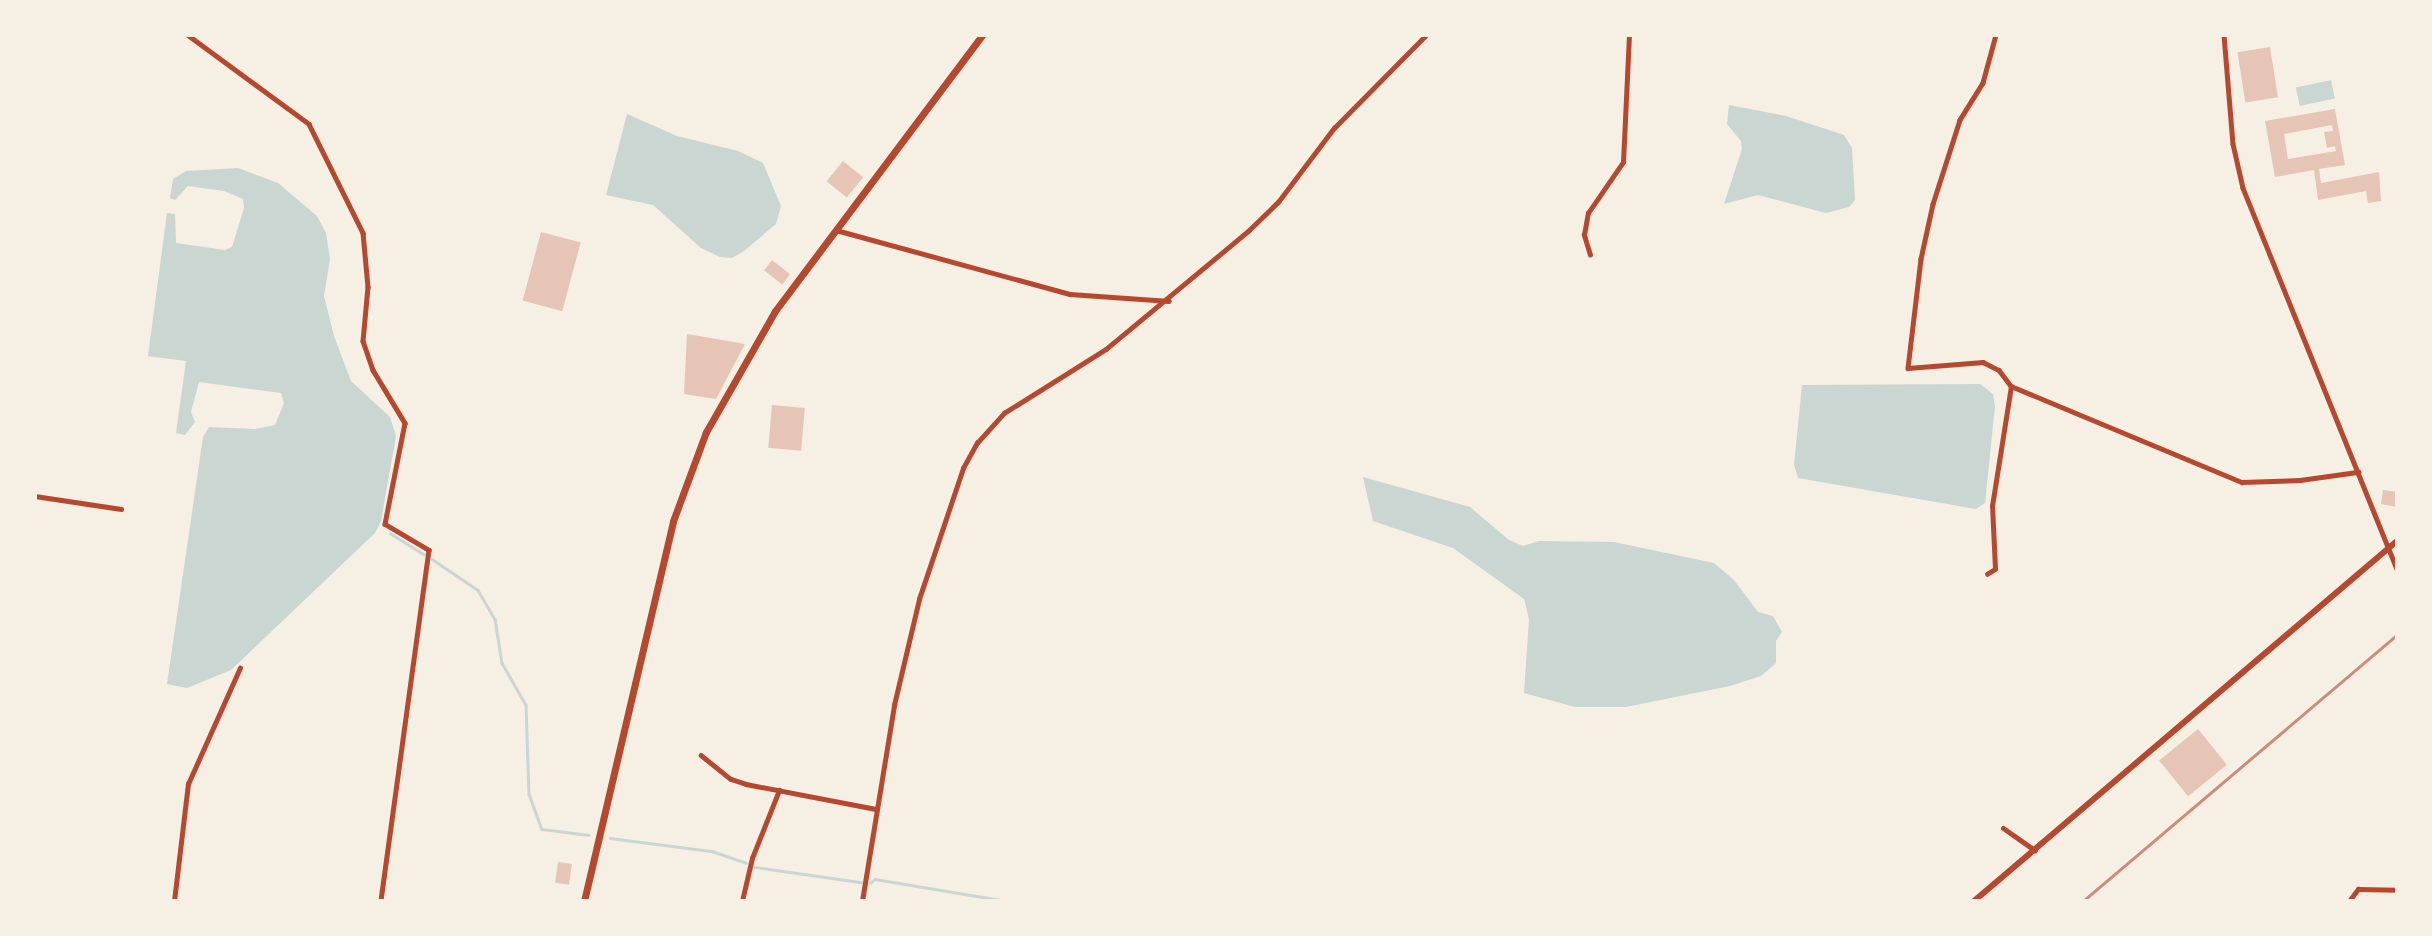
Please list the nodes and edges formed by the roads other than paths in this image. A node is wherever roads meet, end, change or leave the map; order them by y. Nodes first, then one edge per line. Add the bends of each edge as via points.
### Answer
1 (188, 35) edge
2 (982, 35) edge
3 (1426, 35) edge
4 (1629, 35) edge
5 (1996, 35) edge
6 (2224, 35) edge
7 (836, 230) junction
8 (1590, 255) dead end
9 (1169, 301) junction
10 (2011, 386) junction
11 (2358, 471) junction
12 (35, 496) edge
13 (121, 509) dead end
14 (2397, 541) edge
15 (2389, 548) junction
16 (2397, 569) edge
17 (1987, 574) dead end
18 (240, 668) dead end
19 (701, 755) dead end
20 (779, 790) junction
21 (876, 810) junction
22 (2003, 828) dead end
23 (2035, 850) junction
24 (2397, 890) edge
25 (174, 901) edge
26 (382, 901) edge
27 (584, 901) edge
28 (742, 901) edge
29 (862, 901) edge
30 (1974, 901) edge
31 (2349, 901) edge

1 - 26 street via 309,124 363,233 368,287 363,341 373,370 405,424 385,524 429,550
2 - 7 highway
3 - 9 street via 1334,128 1268,212
4 - 8 street via 1623,162 1587,213 1584,235
5 - 10 street via 1983,82 1960,120 1933,204 1921,259 1908,368 1983,362 1999,370
6 - 11 street via 2233,144 2243,188
7 - 9 street via 1070,293
7 - 27 highway via 754,342 715,412 688,476 664,555
9 - 21 street via 1107,349 1004,413 977,443 963,468 919,598
10 - 11 street via 2242,482 2300,481
10 - 17 street via 1992,506 1995,569
11 - 15 street
12 - 13 street
14 - 15 main road
15 - 16 street
15 - 23 main road
18 - 25 street via 188,784
19 - 20 street via 732,779
20 - 21 street
20 - 28 street via 752,858
21 - 29 street
22 - 23 street
23 - 30 main road
24 - 31 street via 2358,889

